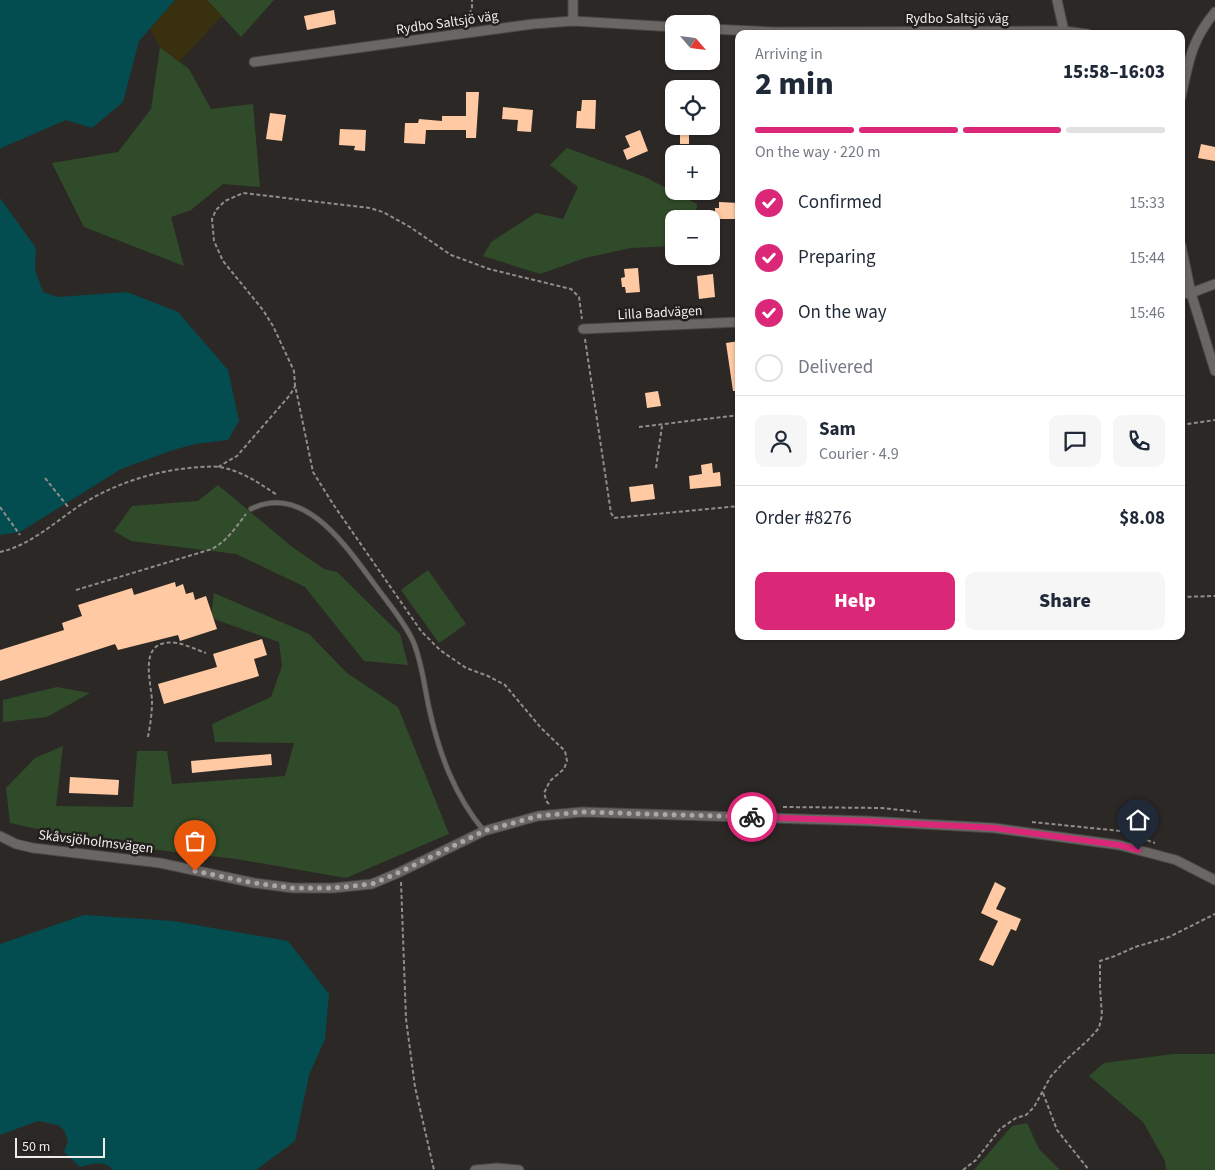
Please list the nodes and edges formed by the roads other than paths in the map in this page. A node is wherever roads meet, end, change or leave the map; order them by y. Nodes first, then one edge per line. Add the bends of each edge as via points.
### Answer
1 (573, 0) edge
2 (1057, 0) edge
3 (1215, 12) edge
4 (574, 21) junction
5 (665, 26) edge
6 (720, 29) edge
7 (740, 30) edge
8 (1064, 30) edge
9 (1185, 57) edge
10 (254, 62) dead end
11 (1215, 284) edge
12 (1186, 293) edge
13 (735, 322) edge
14 (583, 329) road end
15 (1215, 371) edge
16 (251, 509) road end
17 (484, 831) junction
18 (0, 836) edge
19 (1215, 880) edge
20 (475, 1170) edge
21 (519, 1170) edge

1 - 4 street
2 - 8 street
3 - 9 street
4 - 5 street, Rydbo Saltsjö väg
4 - 10 street, Rydbo Saltsjö väg
6 - 7 street, Rydbo Saltsjö väg
11 - 12 street
12 - 15 street
13 - 14 street, Lilla Badvägen
16 - 17 lane via 266,503 290,504 309,513 329,528 364,570 408,631 420,659 429,708 452,783
17 - 18 street, Skåvsjöholmsvägen via 372,884 333,888 293,888 254,883 160,863 34,848
17 - 19 street, Skåvsjöholmsvägen via 538,816 582,812 994,828 1119,845 1176,860
20 - 21 street

